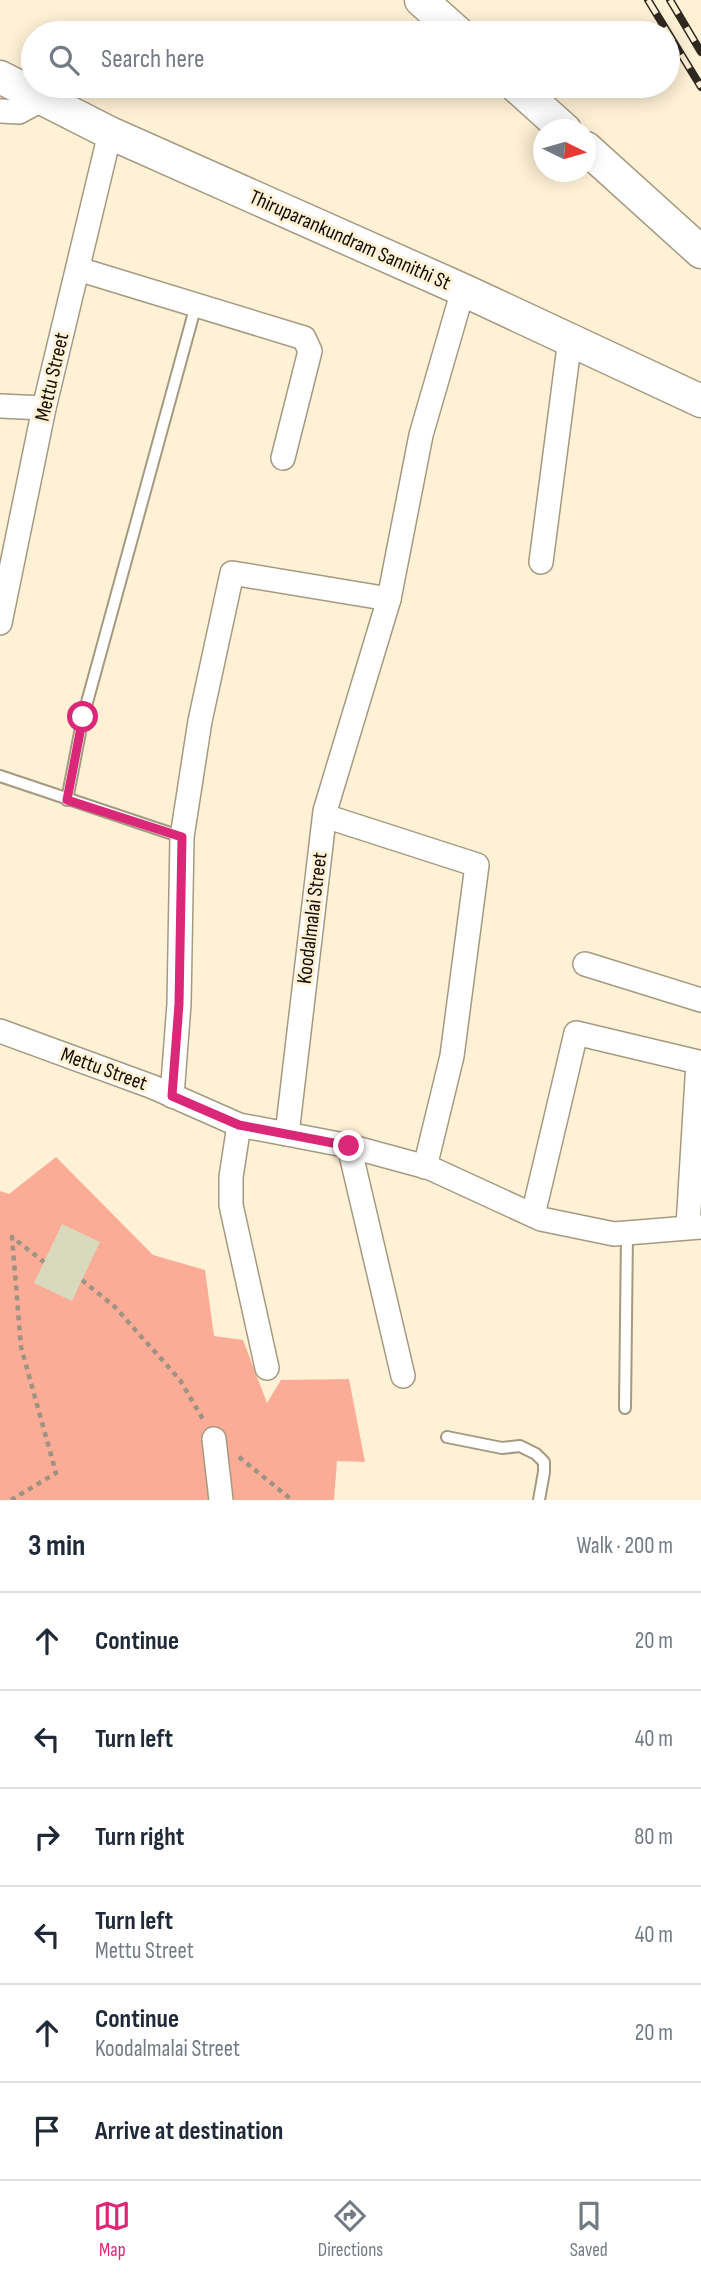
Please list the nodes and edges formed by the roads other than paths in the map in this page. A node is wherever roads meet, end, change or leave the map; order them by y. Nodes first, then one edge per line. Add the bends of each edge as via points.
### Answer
1 (421, 0) edge
2 (445, 21) edge
3 (0, 77) edge
4 (21, 88) edge
5 (529, 98) edge
6 (43, 99) joint
7 (0, 111) edge
8 (553, 119) edge
9 (110, 133) junction
10 (596, 157) edge
11 (701, 252) edge
12 (78, 269) junction
13 (463, 290) junction
14 (196, 305) junction
15 (570, 340) junction
16 (701, 401) edge
17 (0, 406) edge
18 (44, 408) junction
19 (284, 458) dead end
20 (541, 562) dead end
21 (389, 599) junction
22 (0, 623) edge
23 (0, 776) edge
24 (67, 800) junction
25 (325, 816) junction
26 (182, 837) junction
27 (585, 964) dead end
28 (701, 1000) edge
29 (0, 1031) edge
30 (172, 1096) junction
31 (239, 1125) junction
32 (287, 1134) junction
33 (349, 1146) junction
34 (425, 1167) junction
35 (533, 1215) junction
36 (694, 1226) edge
37 (627, 1233) junction
38 (267, 1368) dead end
39 (403, 1376) dead end
40 (625, 1408) dead end
41 (447, 1437) dead end
42 (214, 1439) road end
43 (221, 1500) edge
44 (539, 1500) edge

1 - 2 street
3 - 4 street, Thiruparankundram Sannithi St
5 - 8 street
6 - 7 street via 19,112
6 - 9 street, Thiruparankundram Sannithi St
9 - 12 street, Mettu Street
9 - 13 street, Thiruparankundram Sannithi St
10 - 11 street
12 - 14 street
12 - 18 street, Mettu Street
13 - 15 street, Thiruparankundram Sannithi St
13 - 21 street, Koodalmalai Street via 421,435
14 - 19 street via 304,338 310,351
14 - 24 lane via 83,717
15 - 16 street, Thiruparankundram Sannithi St
15 - 20 street
17 - 18 street
18 - 22 street, Mettu Street
21 - 25 street, Koodalmalai Street
21 - 26 street via 232,573 200,721
23 - 24 lane
24 - 26 lane
25 - 32 street, Koodalmalai Street
25 - 34 street via 477,865 452,1056
26 - 30 street
27 - 28 street
29 - 30 street, Mettu Street
30 - 31 street, Mettu Street
31 - 32 street, Mettu Street
31 - 38 street via 231,1205
32 - 33 street
33 - 34 street
33 - 39 street
34 - 35 street
35 - 36 street via 576,1034 698,1062
35 - 37 street
36 - 37 street
37 - 40 lane
41 - 44 lane via 502,1448 520,1446 536,1454 544,1462
42 - 43 street

